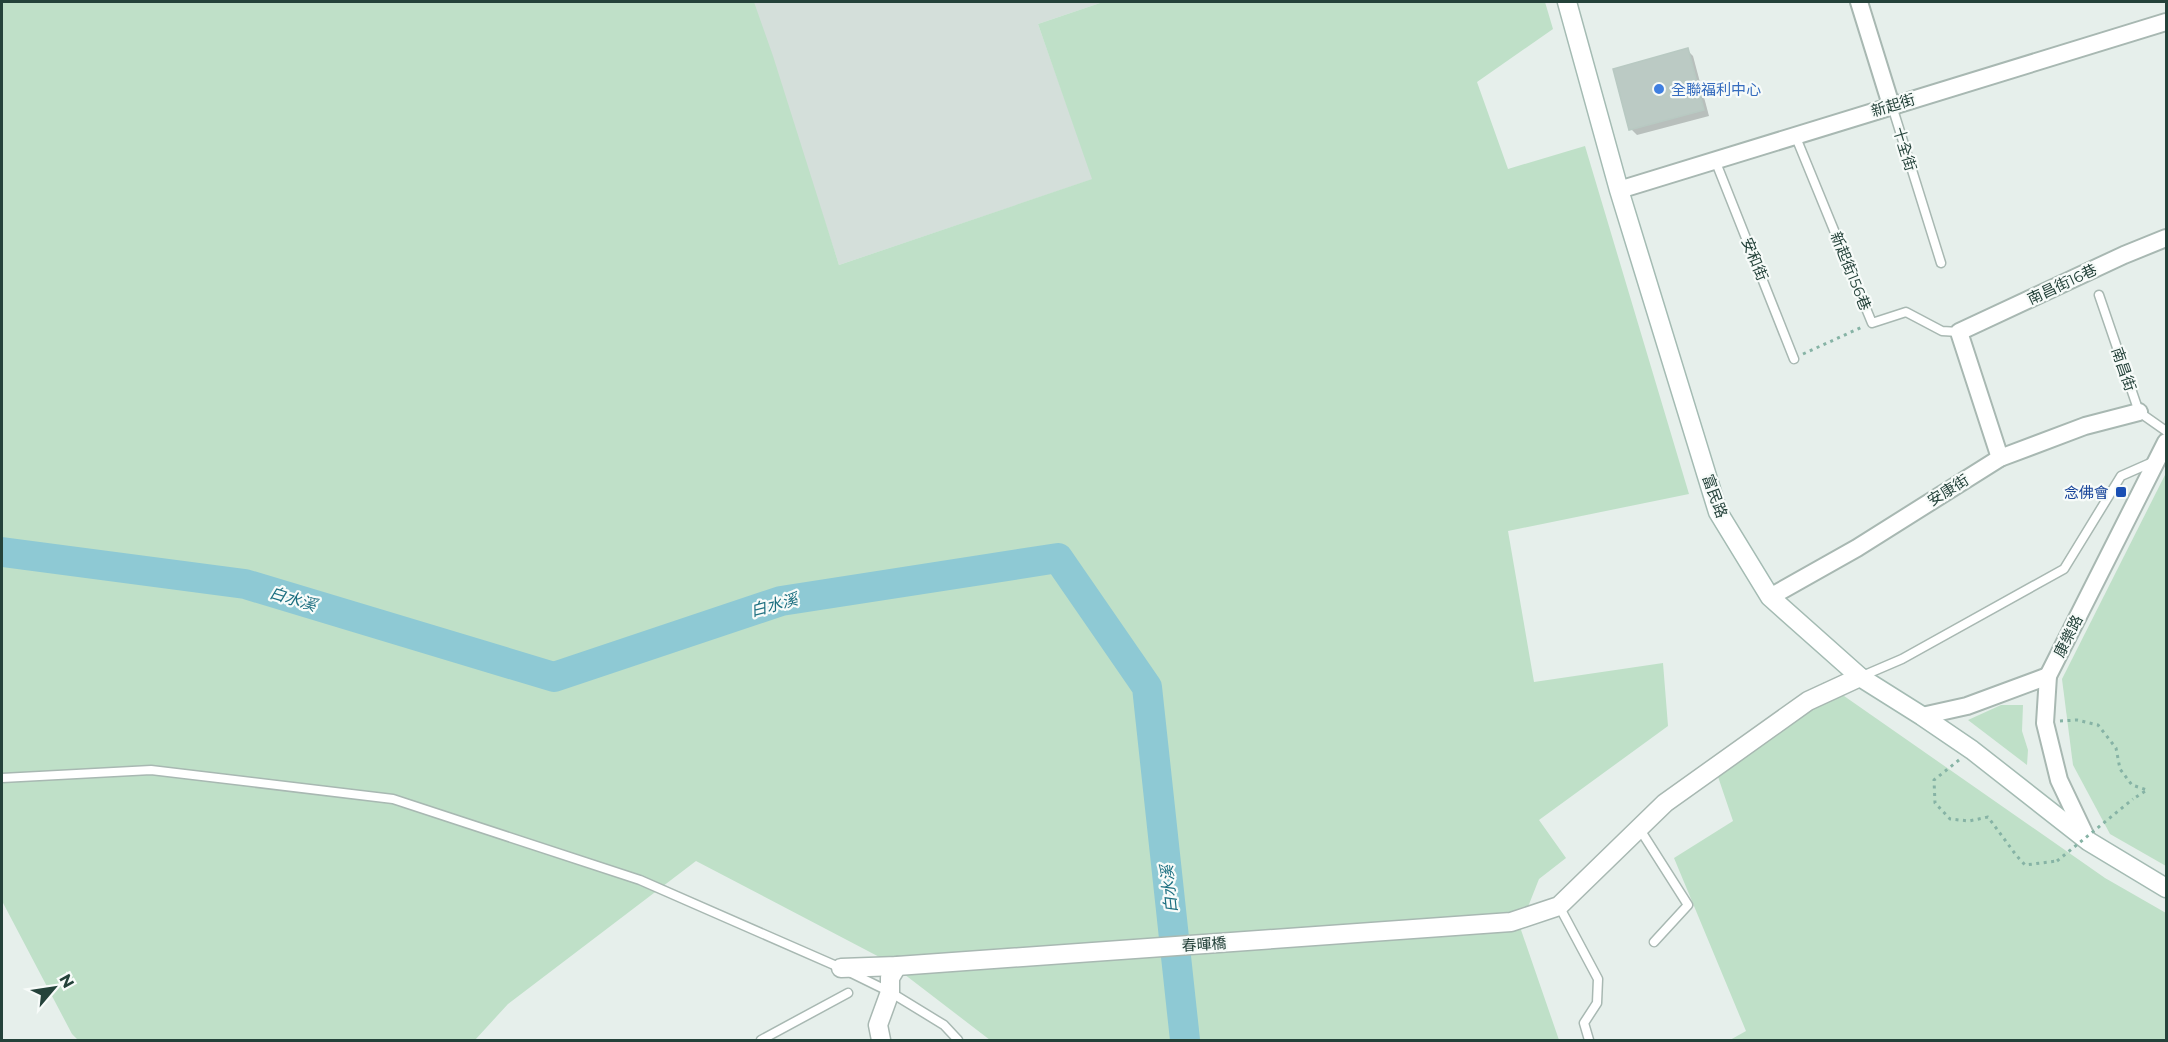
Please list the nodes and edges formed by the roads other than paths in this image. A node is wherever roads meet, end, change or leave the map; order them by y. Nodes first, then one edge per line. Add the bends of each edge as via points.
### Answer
1 (1567, 2) edge
2 (1859, 2) edge
3 (2166, 22) edge
4 (1891, 105) junction
5 (1795, 134) junction
6 (1715, 159) junction
7 (1620, 190) junction
8 (2166, 238) edge
9 (1941, 263) dead end
10 (2099, 295) dead end
11 (1959, 332) junction
12 (1794, 359) road end
13 (2139, 412) junction
14 (2166, 431) edge
15 (2166, 442) edge
16 (2000, 458) junction
17 (2158, 460) junction
18 (1770, 597) junction
19 (2048, 676) junction
20 (1860, 677) junction
21 (1922, 716) junction
22 (2, 778) edge
23 (1639, 828) junction
24 (2088, 841) junction
25 (2166, 888) edge
26 (1559, 906) junction
27 (1654, 942) dead end
28 (897, 966) junction
29 (841, 968) junction
30 (890, 992) junction
31 (848, 993) dead end
32 (761, 1041) edge
33 (881, 1041) edge
34 (958, 1041) edge
35 (1589, 1041) edge

1 - 7 street, 富民路
2 - 4 street, 十全街
3 - 4 street, 新起街
4 - 5 street, 新起街
4 - 9 lane, 十全街
5 - 6 street, 新起街
5 - 11 lane, 新起街156巷 via 1872,323 1906,312 1942,331
6 - 7 street, 新起街
6 - 12 lane, 安和街
7 - 18 street, 富民路 via 1718,512
8 - 11 street, 南昌街16巷
10 - 13 lane, 南昌街
11 - 16 street
13 - 14 lane
13 - 16 street, 安康街 via 2085,426
15 - 17 street, 康樂路
16 - 18 street, 安康街 via 1857,548
17 - 19 street, 康樂路
17 - 20 lane via 2121,476 2064,569 1902,659
18 - 20 street, 富民路
19 - 21 street via 1967,706
19 - 24 street, 康樂路 via 2045,723 2059,780
20 - 21 street, 富民路
20 - 23 street via 1808,701 1665,803
21 - 24 street, 富民路
22 - 29 lane via 151,770 393,799 640,880
23 - 26 street
23 - 27 lane via 1688,906
24 - 25 street, 富民路
26 - 28 street, 春暉橋 via 1511,922
26 - 35 lane via 1598,979 1597,1004 1584,1023
28 - 29 street, 春暉橋
28 - 30 street via 890,978
29 - 30 lane
30 - 33 street via 878,1025
30 - 34 lane via 944,1025
31 - 32 lane

